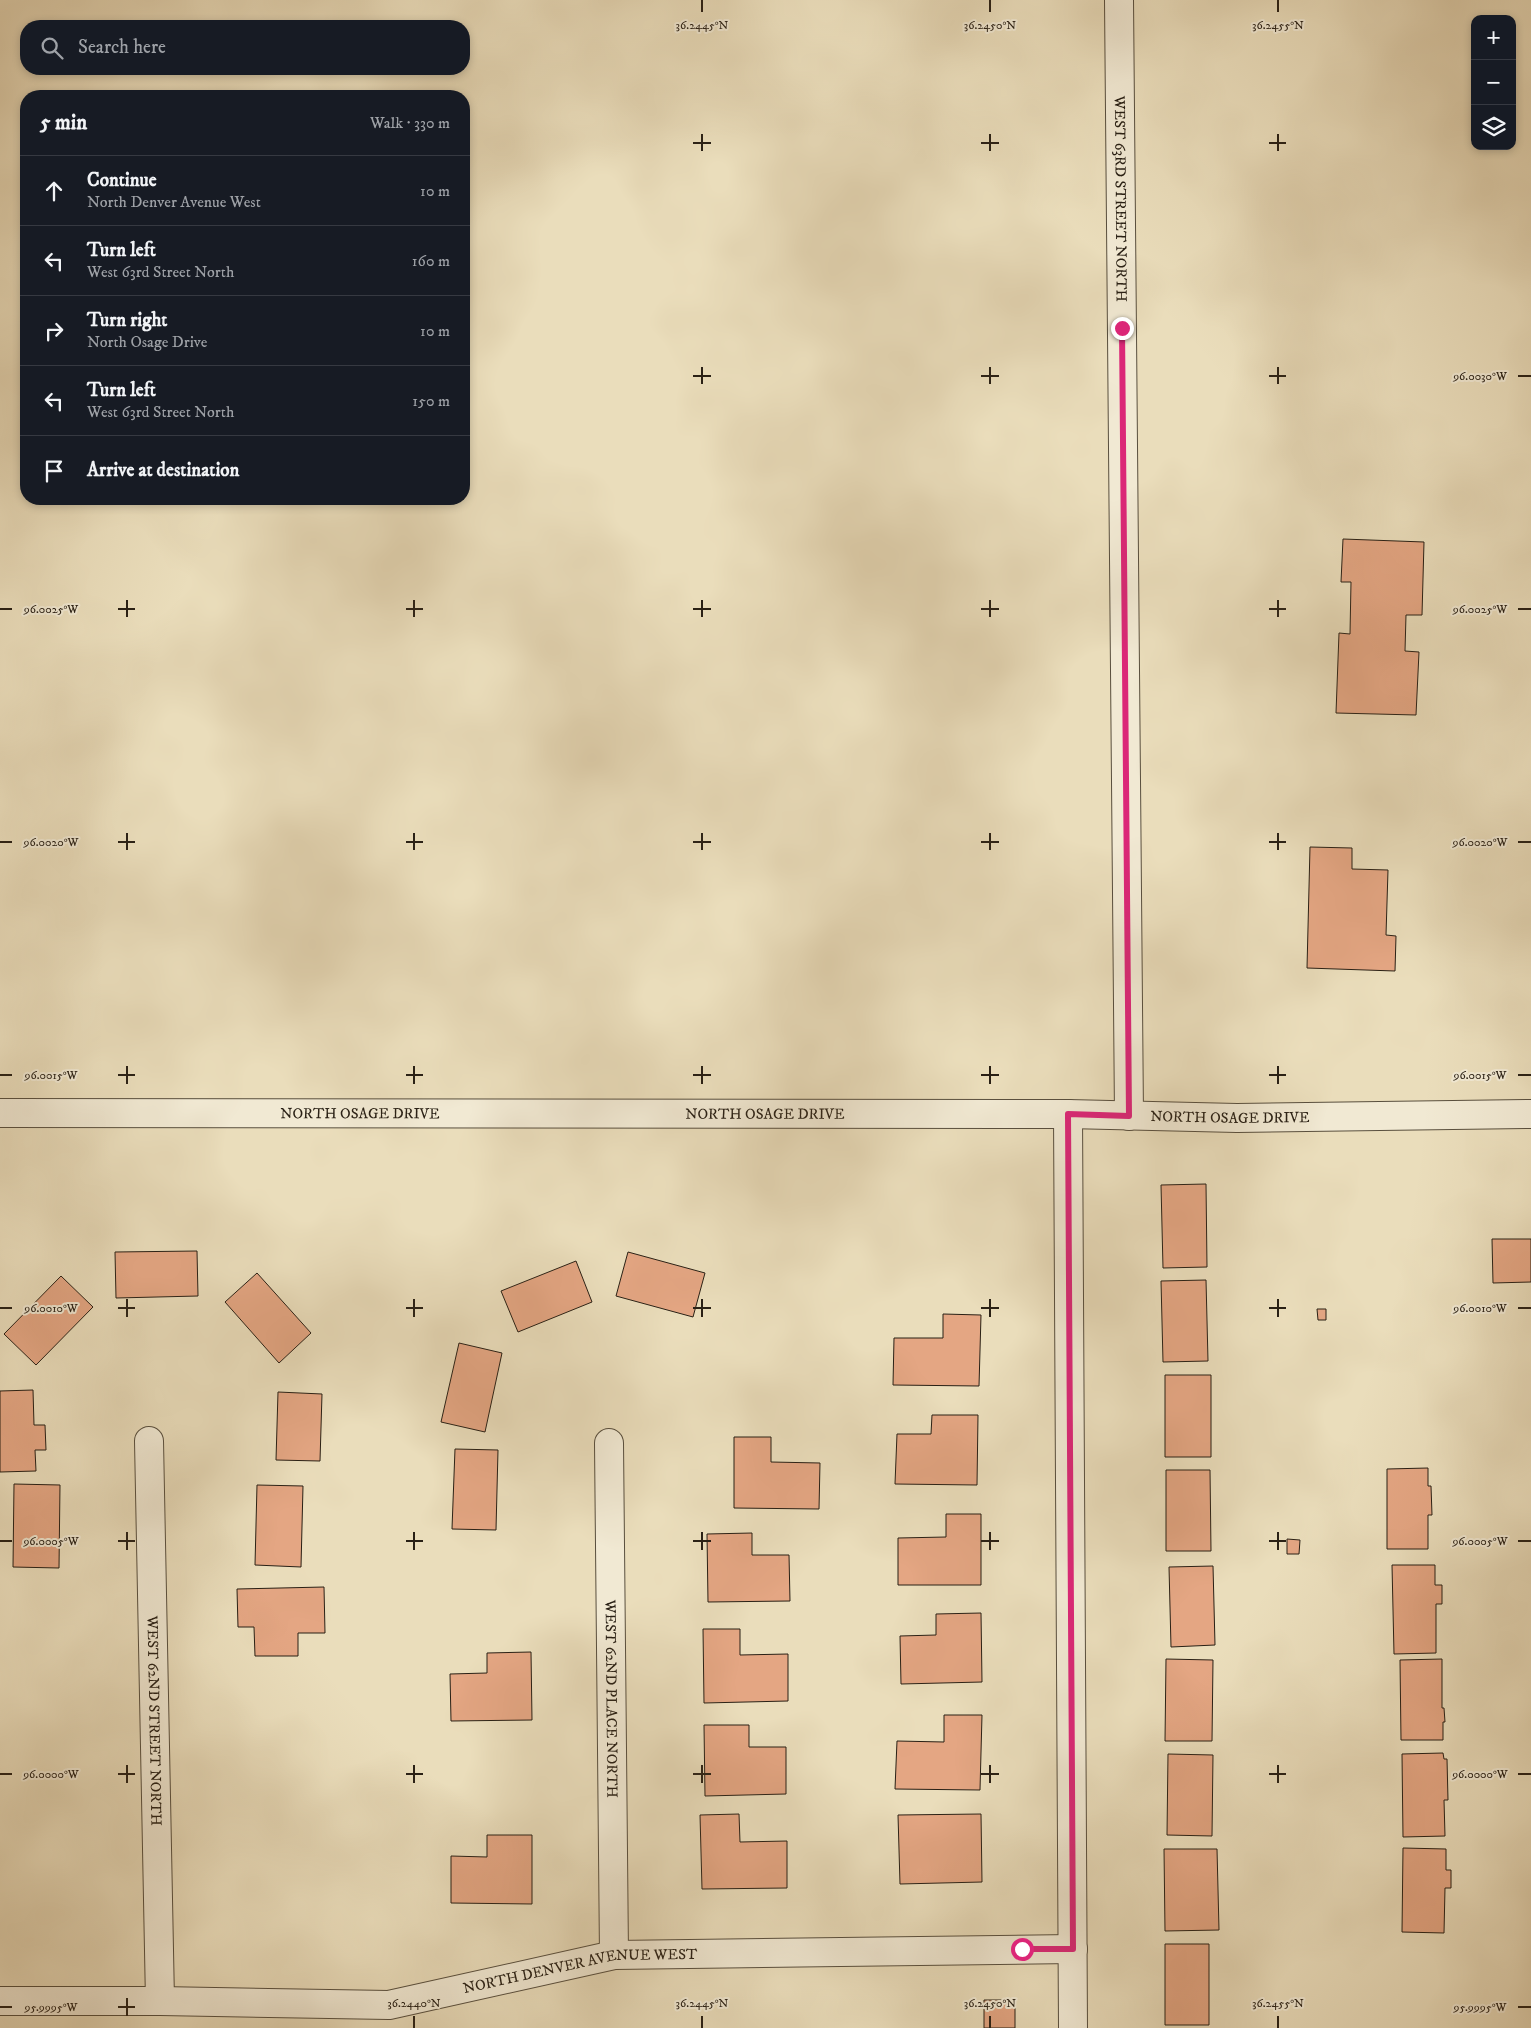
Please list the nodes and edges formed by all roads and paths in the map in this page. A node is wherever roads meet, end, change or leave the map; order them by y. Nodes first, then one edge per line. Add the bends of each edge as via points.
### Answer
1 (1119, 0) edge
2 (0, 1113) edge
3 (1068, 1114) junction
4 (1531, 1114) edge
5 (1129, 1116) junction
6 (149, 1441) dead end
7 (610, 1443) dead end
8 (1073, 1949) junction
9 (614, 1955) junction
10 (160, 2001) junction
11 (0, 2002) edge
12 (1073, 2028) edge

1 - 5 street, WEST 63RD STREET NORTH
2 - 3 street, NORTH OSAGE DRIVE
3 - 5 street, NORTH OSAGE DRIVE
3 - 8 street
4 - 5 street, NORTH OSAGE DRIVE via 1237,1118
6 - 10 street, WEST 62ND STREET NORTH
7 - 9 street, WEST 62ND PLACE NORTH
8 - 9 street, NORTH DENVER AVENUE WEST
8 - 12 street
9 - 10 street, NORTH DENVER AVENUE WEST via 389,2005
10 - 11 street, NORTH DENVER AVENUE WEST

